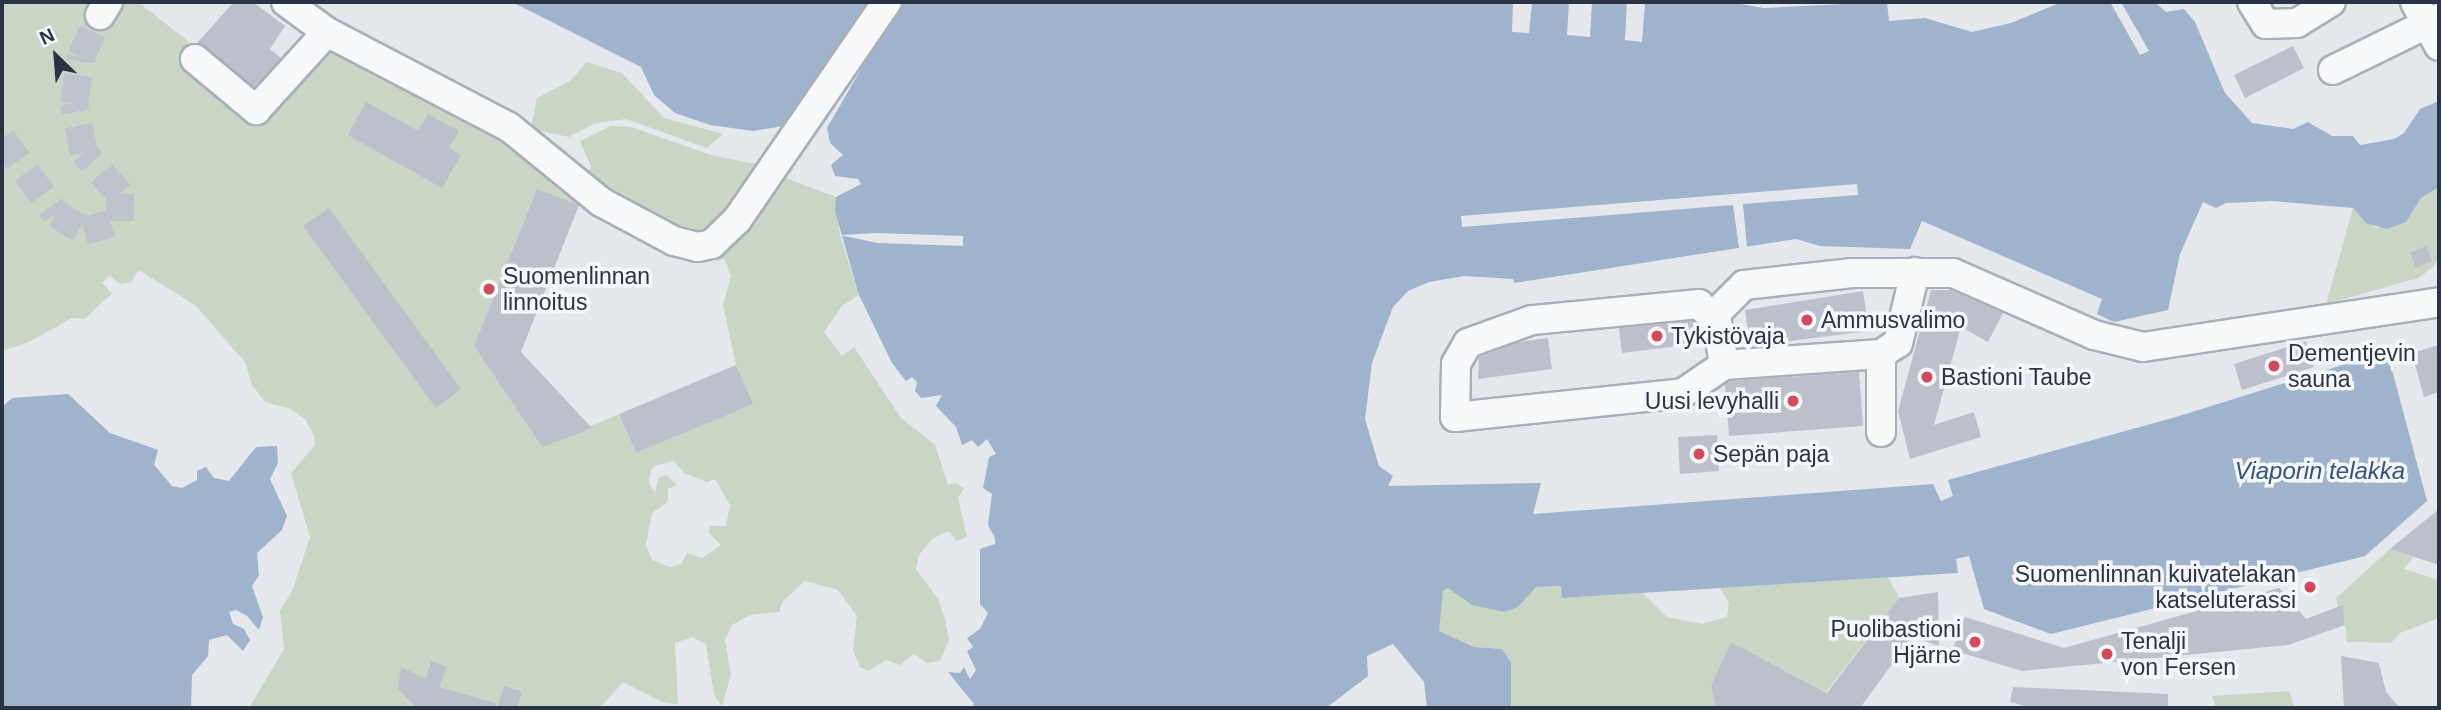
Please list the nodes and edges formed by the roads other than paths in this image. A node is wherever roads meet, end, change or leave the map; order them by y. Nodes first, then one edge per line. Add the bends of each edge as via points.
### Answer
1 (286, 2) edge
2 (887, 2) edge
3 (2252, 2) edge
4 (2331, 2) edge
5 (2430, 22) edge
6 (327, 33) junction
7 (195, 59) dead end
8 (2333, 70) dead end
9 (1915, 272) junction
10 (2439, 302) edge
11 (1713, 316) junction
12 (1881, 354) junction
13 (1724, 365) junction
14 (1881, 432) dead end

1 - 6 lane
2 - 6 lane via 737,220 712,244 698,247 648,229 582,188 509,127
3 - 4 lane via 2266,24 2297,23
5 - 8 lane
6 - 7 lane via 256,110
9 - 10 lane via 1954,273 2094,335 2143,347
9 - 11 lane via 1770,278 1744,285
9 - 12 lane via 1898,343
11 - 13 lane
11 - 13 lane via 1699,304 1568,313 1484,335 1468,343 1456,364 1455,417 1683,393
12 - 13 lane
12 - 14 lane

